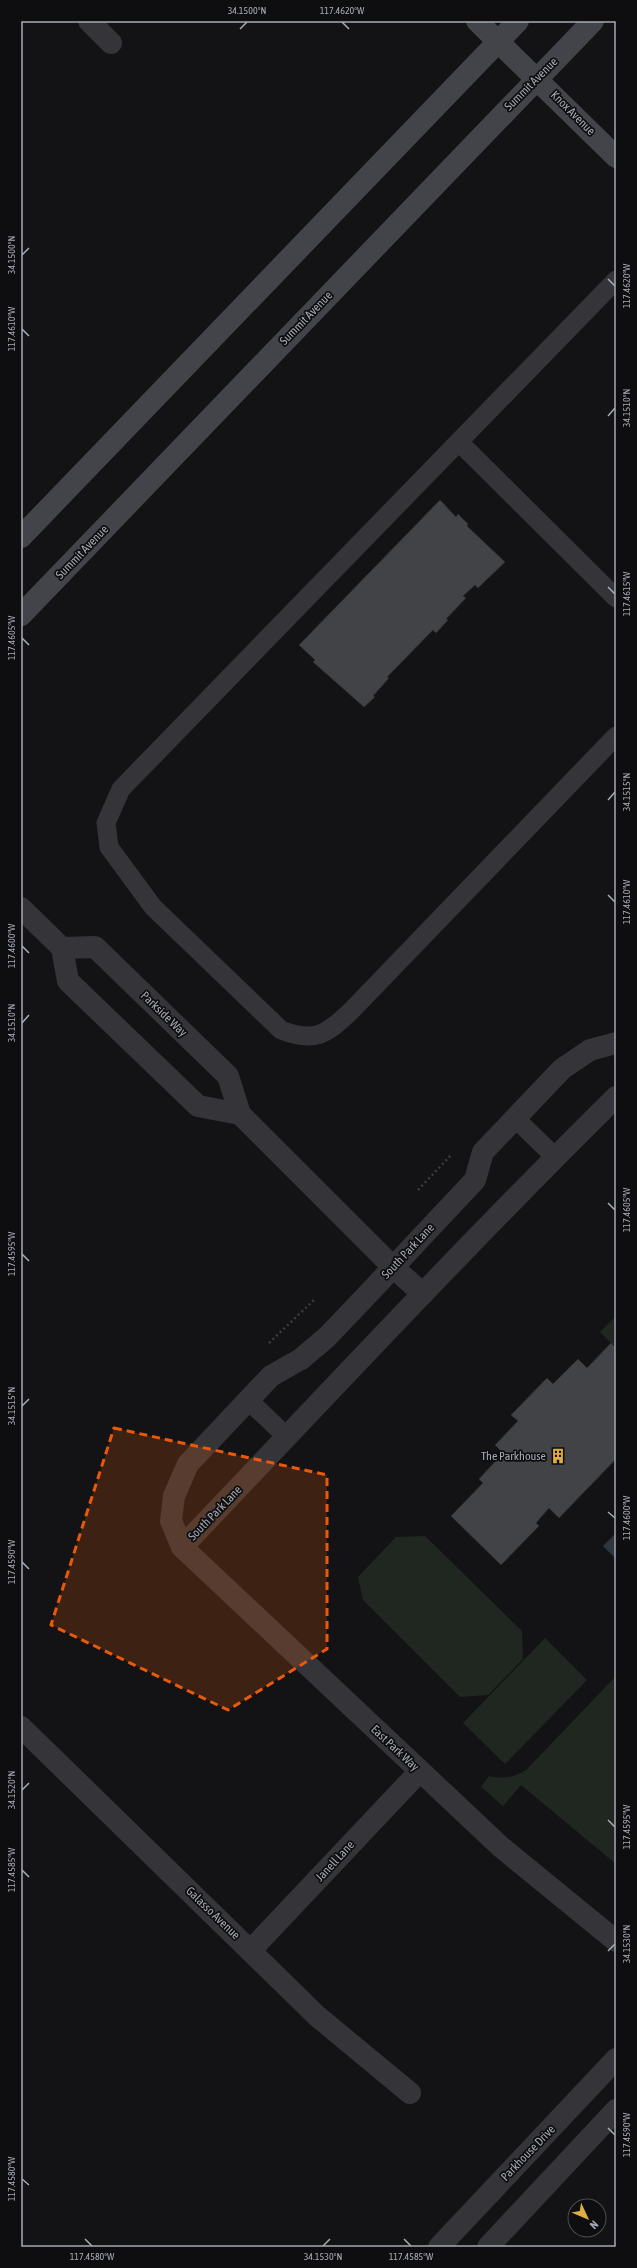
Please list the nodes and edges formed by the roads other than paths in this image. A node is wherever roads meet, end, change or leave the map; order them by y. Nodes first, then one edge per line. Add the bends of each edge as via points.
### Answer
1 (89, 21) edge
2 (477, 21) edge
3 (518, 21) edge
4 (593, 21) edge
5 (499, 42) junction
6 (111, 43) dead end
7 (537, 78) junction
8 (616, 157) edge
9 (616, 280) edge
10 (459, 442) junction
11 (21, 537) edge
12 (616, 598) edge
13 (21, 616) edge
14 (616, 736) edge
15 (21, 908) edge
16 (62, 948) junction
17 (616, 1043) edge
18 (616, 1097) edge
19 (240, 1114) junction
20 (515, 1118) junction
21 (555, 1158) junction
22 (393, 1267) junction
23 (423, 1294) junction
24 (248, 1400) junction
25 (287, 1437) junction
26 (182, 1547) junction
27 (21, 1727) edge
28 (420, 1771) junction
29 (616, 1940) edge
30 (251, 1950) junction
31 (616, 2059) edge
32 (410, 2093) dead end
33 (616, 2110) edge
34 (439, 2247) edge
35 (488, 2247) edge

1 - 6 street
2 - 5 main road, Knox Avenue
3 - 5 main road
4 - 7 main road, Summit Avenue
5 - 7 main road, Knox Avenue
5 - 11 main road
7 - 8 main road, Knox Avenue
7 - 13 main road, Summit Avenue
9 - 10 lane
10 - 12 lane
10 - 14 lane via 121,789 106,822 109,847 153,907 280,1030 296,1036 312,1037 332,1030
15 - 16 street
16 - 19 street via 68,981 198,1106
16 - 19 street, Parkside Way via 95,947 228,1076
17 - 20 street, South Park Lane via 590,1050 562,1070
18 - 21 street, South Park Lane
19 - 22 street, Parkside Way
20 - 21 lane
20 - 22 street, South Park Lane via 483,1152 475,1180
21 - 23 street, South Park Lane
22 - 23 street, Parkside Way
22 - 24 street, South Park Lane via 327,1337 301,1359 270,1376
23 - 25 street, South Park Lane
24 - 25 lane
24 - 26 street, South Park Lane via 188,1464 174,1496 170,1521
25 - 26 street, South Park Lane
26 - 28 street, East Park Way
27 - 30 street, Galasso Avenue
28 - 29 street, East Park Way via 501,1848
28 - 30 street, Janell Lane
30 - 32 street, Galasso Avenue via 317,2016
31 - 34 street, Parkhouse Drive
33 - 35 street

